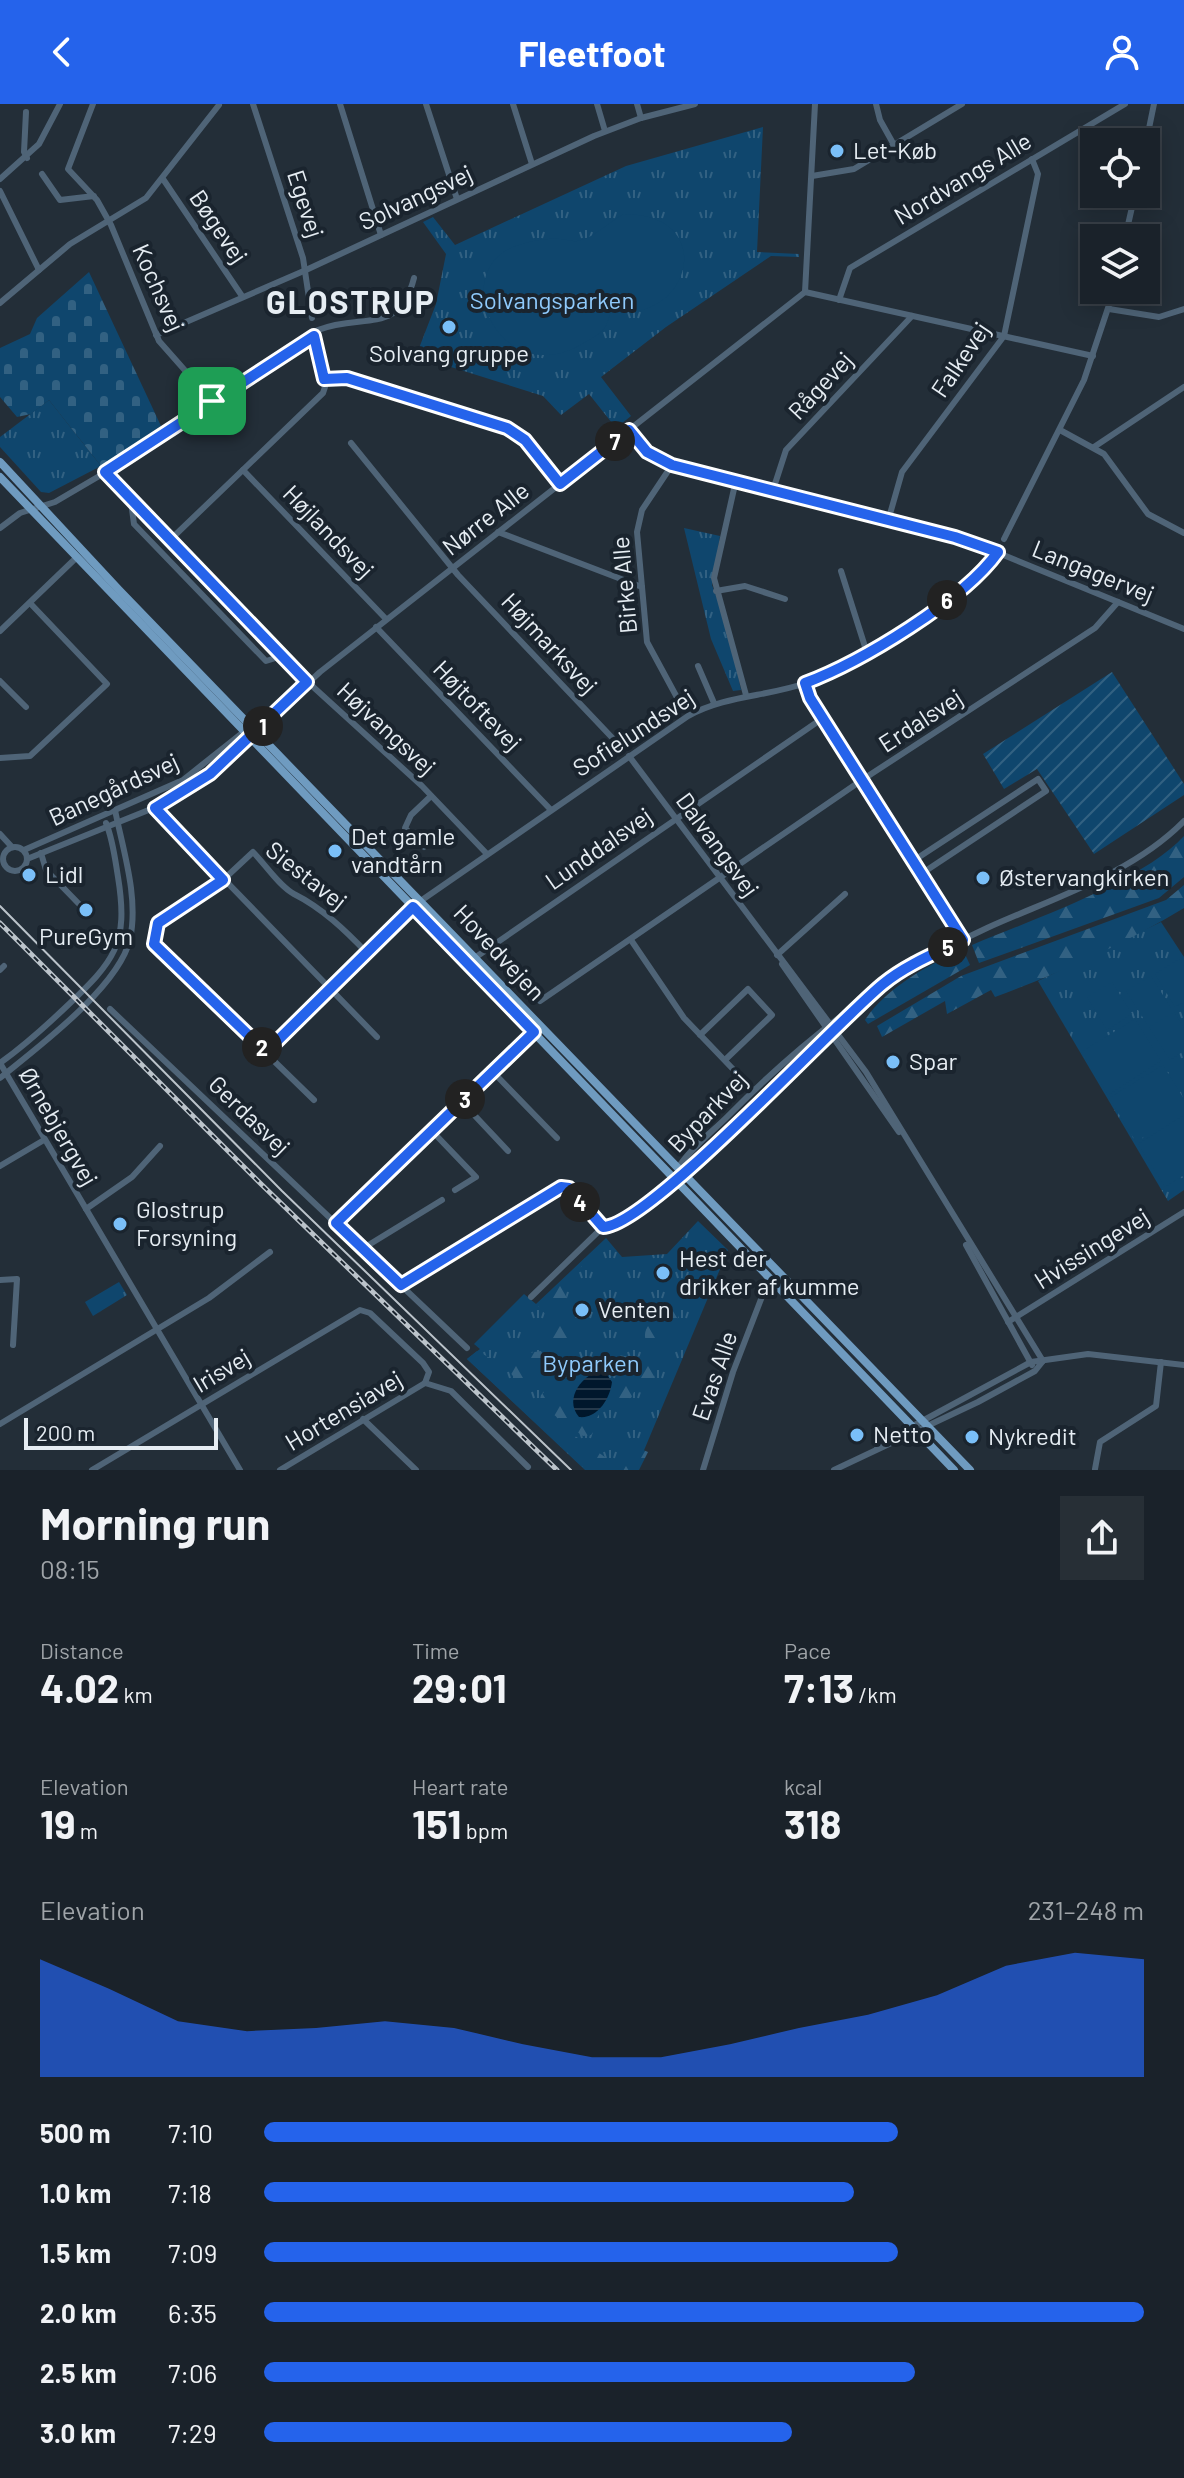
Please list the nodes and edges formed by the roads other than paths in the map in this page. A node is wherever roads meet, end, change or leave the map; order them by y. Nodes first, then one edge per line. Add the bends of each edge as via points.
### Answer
1 (60, 104) edge
2 (93, 104) edge
3 (253, 104) edge
4 (340, 104) edge
5 (426, 104) edge
6 (513, 104) edge
7 (597, 104) edge
8 (637, 104) edge
9 (694, 104) edge
10 (815, 104) edge
11 (876, 104) edge
12 (962, 104) edge
13 (1125, 104) edge
14 (1154, 104) edge
15 (219, 105) edge
16 (951, 107) edge
17 (26, 112) dead end
18 (641, 118) junction
19 (1149, 128) edge
20 (605, 131) junction
21 (894, 145) junction
22 (27, 158) junction
23 (1032, 159) junction
24 (532, 164) junction
25 (42, 174) dead end
26 (812, 176) junction
27 (0, 179) edge
28 (163, 179) junction
29 (0, 191) edge
30 (94, 196) junction
31 (457, 199) junction
32 (109, 221) junction
33 (381, 235) junction
34 (39, 270) junction
35 (306, 270) junction
36 (414, 278) dead end
37 (805, 292) junction
38 (242, 296) junction
39 (839, 300) junction
40 (0, 303) edge
41 (1110, 304) edge
42 (1109, 309) junction
43 (1184, 309) edge
44 (912, 316) junction
45 (312, 318) dead end
46 (156, 335) junction
47 (314, 336) junction
48 (1004, 336) junction
49 (1093, 356) junction
50 (324, 379) junction
51 (1181, 388) edge
52 (1184, 398) edge
53 (212, 401) junction
54 (629, 430) junction
55 (1060, 430) junction
56 (351, 443) dead end
57 (1094, 447) junction
58 (0, 462) edge
59 (672, 465) junction
60 (243, 470) junction
61 (105, 472) junction
62 (0, 477) edge
63 (736, 480) junction
64 (560, 484) junction
65 (773, 490) junction
66 (130, 498) junction
67 (44, 506) junction
68 (31, 509) junction
69 (135, 519) junction
70 (150, 519) junction
71 (888, 521) junction
72 (0, 528) edge
73 (498, 532) junction
74 (1184, 533) edge
75 (1004, 539) dead end
76 (170, 540) junction
77 (998, 552) junction
78 (77, 557) junction
79 (453, 566) junction
80 (841, 571) dead end
81 (642, 587) junction
82 (716, 591) junction
83 (785, 599) dead end
84 (1118, 602) junction
85 (30, 603) junction
86 (386, 619) junction
87 (376, 627) junction
88 (1184, 629) edge
89 (0, 631) edge
90 (867, 653) junction
91 (282, 656) junction
92 (698, 666) dead end
93 (0, 681) edge
94 (805, 683) junction
95 (305, 684) junction
96 (746, 695) junction
97 (680, 703) dead end
98 (714, 703) junction
99 (26, 707) dead end
100 (823, 718) junction
101 (251, 723) junction
102 (242, 731) junction
103 (259, 731) junction
104 (250, 739) junction
105 (620, 746) dead end
106 (629, 756) junction
107 (0, 758) edge
108 (862, 780) junction
109 (431, 796) junction
110 (155, 808) junction
111 (115, 810) junction
112 (551, 810) junction
113 (103, 816) junction
114 (675, 819) junction
115 (1184, 821) edge
116 (117, 822) junction
117 (108, 826) junction
118 (0, 834) edge
119 (0, 842) edge
120 (424, 847) dead end
121 (9, 849) junction
122 (24, 850) junction
123 (41, 853) junction
124 (487, 854) junction
125 (27, 859) junction
126 (913, 861) junction
127 (921, 874) junction
128 (719, 879) junction
129 (223, 880) junction
130 (845, 894) dead end
131 (422, 900) junction
132 (80, 905) dead end
133 (413, 907) junction
134 (631, 940) junction
135 (963, 940) junction
136 (468, 949) junction
137 (368, 954) junction
138 (777, 955) junction
139 (476, 957) junction
140 (883, 984) junction
141 (330, 989) junction
142 (540, 1001) dead end
143 (110, 1009) dead end
144 (831, 1022) junction
145 (824, 1027) junction
146 (837, 1030) junction
147 (534, 1032) junction
148 (700, 1035) junction
149 (830, 1036) junction
150 (377, 1037) dead end
151 (266, 1052) junction
152 (725, 1060) junction
153 (0, 1063) edge
154 (493, 1072) junction
155 (0, 1078) edge
156 (753, 1090) junction
157 (314, 1100) dead end
158 (462, 1102) junction
159 (432, 1131) junction
160 (557, 1138) dead end
161 (44, 1140) junction
162 (160, 1146) dead end
163 (508, 1151) dead end
164 (913, 1151) junction
165 (0, 1166) edge
166 (682, 1169) junction
167 (674, 1179) junction
168 (455, 1190) dead end
169 (442, 1200) dead end
170 (86, 1209) junction
171 (1184, 1212) edge
172 (952, 1217) junction
173 (336, 1223) junction
174 (603, 1227) junction
175 (362, 1249) junction
176 (270, 1252) dead end
177 (0, 1280) edge
178 (401, 1285) junction
179 (763, 1294) dead end
180 (531, 1297) dead end
181 (1018, 1316) junction
182 (1008, 1322) junction
183 (156, 1330) junction
184 (13, 1345) dead end
185 (467, 1348) dead end
186 (1043, 1361) junction
187 (1031, 1362) junction
188 (1161, 1362) junction
189 (1184, 1365) edge
190 (1035, 1371) junction
191 (425, 1383) junction
192 (200, 1405) junction
193 (363, 1419) junction
194 (0, 1424) edge
195 (926, 1424) junction
196 (915, 1429) junction
197 (528, 1469) edge
198 (1095, 1469) edge
199 (92, 1470) edge
200 (240, 1470) edge
201 (280, 1470) edge
202 (414, 1470) edge
203 (703, 1470) edge
204 (834, 1470) edge
205 (954, 1470) edge
206 (970, 1470) edge

1 - 22 street via 50,129
2 - 30 street, Kochsvej via 67,166
3 - 35 street, Egevej
4 - 33 street
5 - 31 street
6 - 24 street
7 - 20 street
8 - 18 street
9 - 18 street, Solvangsvej
10 - 26 street
11 - 21 street
12 - 16 street
13 - 23 street, Nordvangs Alle
14 - 19 street
15 - 28 street
16 - 21 street
17 - 22 street
18 - 20 street, Solvangsvej
20 - 24 street, Solvangsvej
21 - 26 street via 850,170
22 - 27 street
23 - 39 street, Nordvangs Alle via 850,268
23 - 48 street, Falkevej via 1038,174
24 - 31 street, Solvangsvej
25 - 30 street via 60,200
26 - 37 street
28 - 32 street via 146,198
28 - 38 street, Bøgevej
29 - 34 street
30 - 32 street, Kochsvej
31 - 33 street, Solvangsvej
32 - 34 street
32 - 46 street, Kochsvej
33 - 35 street, Solvangsvej
34 - 40 street
35 - 38 street, Solvangsvej
35 - 45 street, Egevej
36 - 47 street via 409,297 396,313 381,320 342,322
37 - 39 street
37 - 54 street, Nørre Alle
38 - 46 street, Solvangsvej
39 - 44 street
41 - 42 street
42 - 43 street via 1159,317
42 - 49 street
44 - 48 street
44 - 65 street, Rågevej via 786,450
46 - 53 street, Kochsvej
47 - 50 street
47 - 53 street
48 - 49 street
48 - 71 street, Falkevej via 902,472
49 - 55 street
50 - 60 street via 320,396
50 - 64 street via 347,378 507,428 525,440
51 - 52 street
51 - 57 street
53 - 61 street
54 - 59 street, Langagervej via 647,452
54 - 64 street, Nørre Alle
55 - 57 street
55 - 75 street
56 - 79 street, Højmarksvej
57 - 74 street via 1109,458 1148,514
58 - 67 main road, Hovedvejen
59 - 63 street, Langagervej
59 - 81 street, Birke Alle via 639,522
60 - 76 street
60 - 86 street, Højlandsvej
61 - 66 street, Højvangsvej
61 - 67 street
62 - 68 main road, Hovedvejen
63 - 65 street, Langagervej
63 - 82 street via 715,567
64 - 73 street, Nørre Alle
65 - 71 street, Langagervej
66 - 69 street, Højvangsvej
66 - 70 street, Højvangsvej
67 - 68 street
67 - 101 main road, Hovedvejen
68 - 72 street
68 - 78 main road, Hovedvejen
69 - 70 street
69 - 91 street, Højvangsvej via 134,524 266,661
70 - 76 street, Højvangsvej
71 - 77 street, Langagervej
73 - 79 street, Nørre Alle
73 - 81 street
76 - 91 street, Højvangsvej
77 - 84 street, Langagervej
77 - 90 street, Sofielundsvej via 967,587
78 - 85 street
78 - 102 main road, Hovedvejen
79 - 86 street, Nørre Alle
79 - 105 street, Højmarksvej
80 - 90 street
81 - 97 street, Birke Alle via 647,642
82 - 83 street via 745,586
82 - 96 street
84 - 88 street, Langagervej
84 - 108 street, Erdalsvej via 1095,628
85 - 89 street
85 - 107 street via 107,684 30,756
86 - 87 street, Nørre Alle
87 - 95 street, Nørre Alle
87 - 112 street, Højtoftevej
90 - 94 street, Sofielundsvej
91 - 95 street, Højvangsvej
92 - 98 street
93 - 99 street
94 - 96 street, Sofielundsvej
94 - 100 street
95 - 101 street, Nørre Alle
95 - 103 street, Nørre Alle
95 - 109 street, Højvangsvej
96 - 98 street, Sofielundsvej
98 - 106 street, Sofielundsvej
100 - 108 street
100 - 114 street, Lunddalsvej
101 - 102 street, Banegårdsvej
101 - 103 main road, Hovedvejen
102 - 104 main road, Hovedvejen
102 - 111 street, Banegårdsvej via 183,780
103 - 104 street, Nørre Alle
103 - 131 main road, Hovedvejen
104 - 110 street, Banegårdsvej via 203,780
104 - 133 main road, Hovedvejen
106 - 112 street, Sofielundsvej
106 - 114 street, Dalvangsvej
108 - 126 street
108 - 128 street, Erdalsvej
109 - 120 street, Højvangsvej via 405,828
109 - 124 street, Højvangsvej
110 - 116 street, Banegårdsvej
110 - 129 street
111 - 113 street, Banegårdsvej
111 - 116 street
112 - 124 street, Sofielundsvej
113 - 117 street
113 - 122 street, Banegårdsvej
114 - 128 street, Dalvangsvej
114 - 139 street, Lunddalsvej
115 - 135 street, Byparkvej via 1120,867
116 - 117 street, Banegårdsvej
116 - 155 street via 132,919 126,953 104,983
117 - 123 street, Banegårdsvej
117 - 153 street via 124,921 117,950 98,976
118 - 121 street
119 - 121 street
121 - 122 street
121 - 125 street via 4,863 10,869 22,868
122 - 125 street
123 - 125 street, Banegårdsvej
123 - 132 street, Banegårdsvej via 46,870
124 - 131 street, Sofielundsvej
126 - 127 street
126 - 127 street via 1038,779 1046,791
127 - 135 street
128 - 134 street, Erdalsvej
128 - 138 street, Dalvangsvej
129 - 137 street, Siestavej via 253,852 291,892 338,923
129 - 141 street
129 - 151 street via 158,923 154,944
130 - 138 street
131 - 136 main road, Hovedvejen
133 - 136 main road via 422,908
133 - 137 street
133 - 147 main road, Hovedvejen
134 - 142 street, Erdalsvej
134 - 148 street via 673,1005
135 - 140 street, Byparkvej
136 - 139 main road, Hovedvejen
137 - 141 street
138 - 144 street, Dalvangsvej
138 - 145 street, Dalvangsvej
139 - 166 main road, Hovedvejen
140 - 144 street, Byparkvej
140 - 146 street, Byparkvej
141 - 150 street
141 - 151 street
143 - 173 street, Gerdasvej
144 - 145 street, Byparkvej
144 - 146 street, Dalvangsvej
145 - 149 street, Dalvangsvej
145 - 156 street, Byparkvej
146 - 149 street, Byparkvej
146 - 164 street, Dalvangsvej
147 - 154 street
147 - 167 main road, Hovedvejen
148 - 152 street
148 - 152 street via 748,989 772,1015
149 - 164 street, Dalvangsvej
149 - 166 street, Byparkvej
151 - 157 street
152 - 156 street
153 - 161 street, Ørnebjergvej
154 - 158 street
154 - 160 street
156 - 166 street, Byparkvej
158 - 159 street
158 - 163 street
159 - 168 street via 476,1177
159 - 173 street
161 - 165 street
161 - 170 street, Ørnebjergvej
162 - 170 street, Ørnebjergvej via 132,1177
164 - 172 street, Dalvangsvej
166 - 167 street, Byparkvej
166 - 195 main road, Hovedvejen
167 - 174 street, Byparkvej via 645,1207
167 - 196 main road, Hovedvejen
169 - 175 street
170 - 183 street, Ørnebjergvej
171 - 181 street, Hvissingevej
172 - 181 street, Dalvangsvej
172 - 182 street, Dalvangsvej
173 - 175 street, Gerdasvej
174 - 178 street via 569,1188 561,1187
174 - 180 street, Byparkvej
175 - 178 street, Gerdasvej
176 - 183 street
177 - 184 street via 17,1279
178 - 185 street, Gerdasvej
179 - 203 street, Evas Alle
181 - 182 street
181 - 186 street, Dalvangsvej
182 - 187 street, Dalvangsvej
183 - 192 street, Ørnebjergvej
183 - 194 street
186 - 187 street
186 - 188 street via 1088,1354
186 - 190 street
187 - 190 street, Dalvangsvej
187 - 195 street
188 - 189 street
188 - 198 street via 1156,1406 1100,1442
190 - 195 street
191 - 192 street, Irisvej via 427,1368 372,1315 357,1311
191 - 193 street, Hortensiavej
191 - 197 street via 451,1391
192 - 199 street, Irisvej
192 - 200 street, Ørnebjergvej
193 - 201 street, Hortensiavej
193 - 202 street
195 - 196 street
195 - 206 main road, Hovedvejen
196 - 204 street
196 - 205 main road, Hovedvejen

